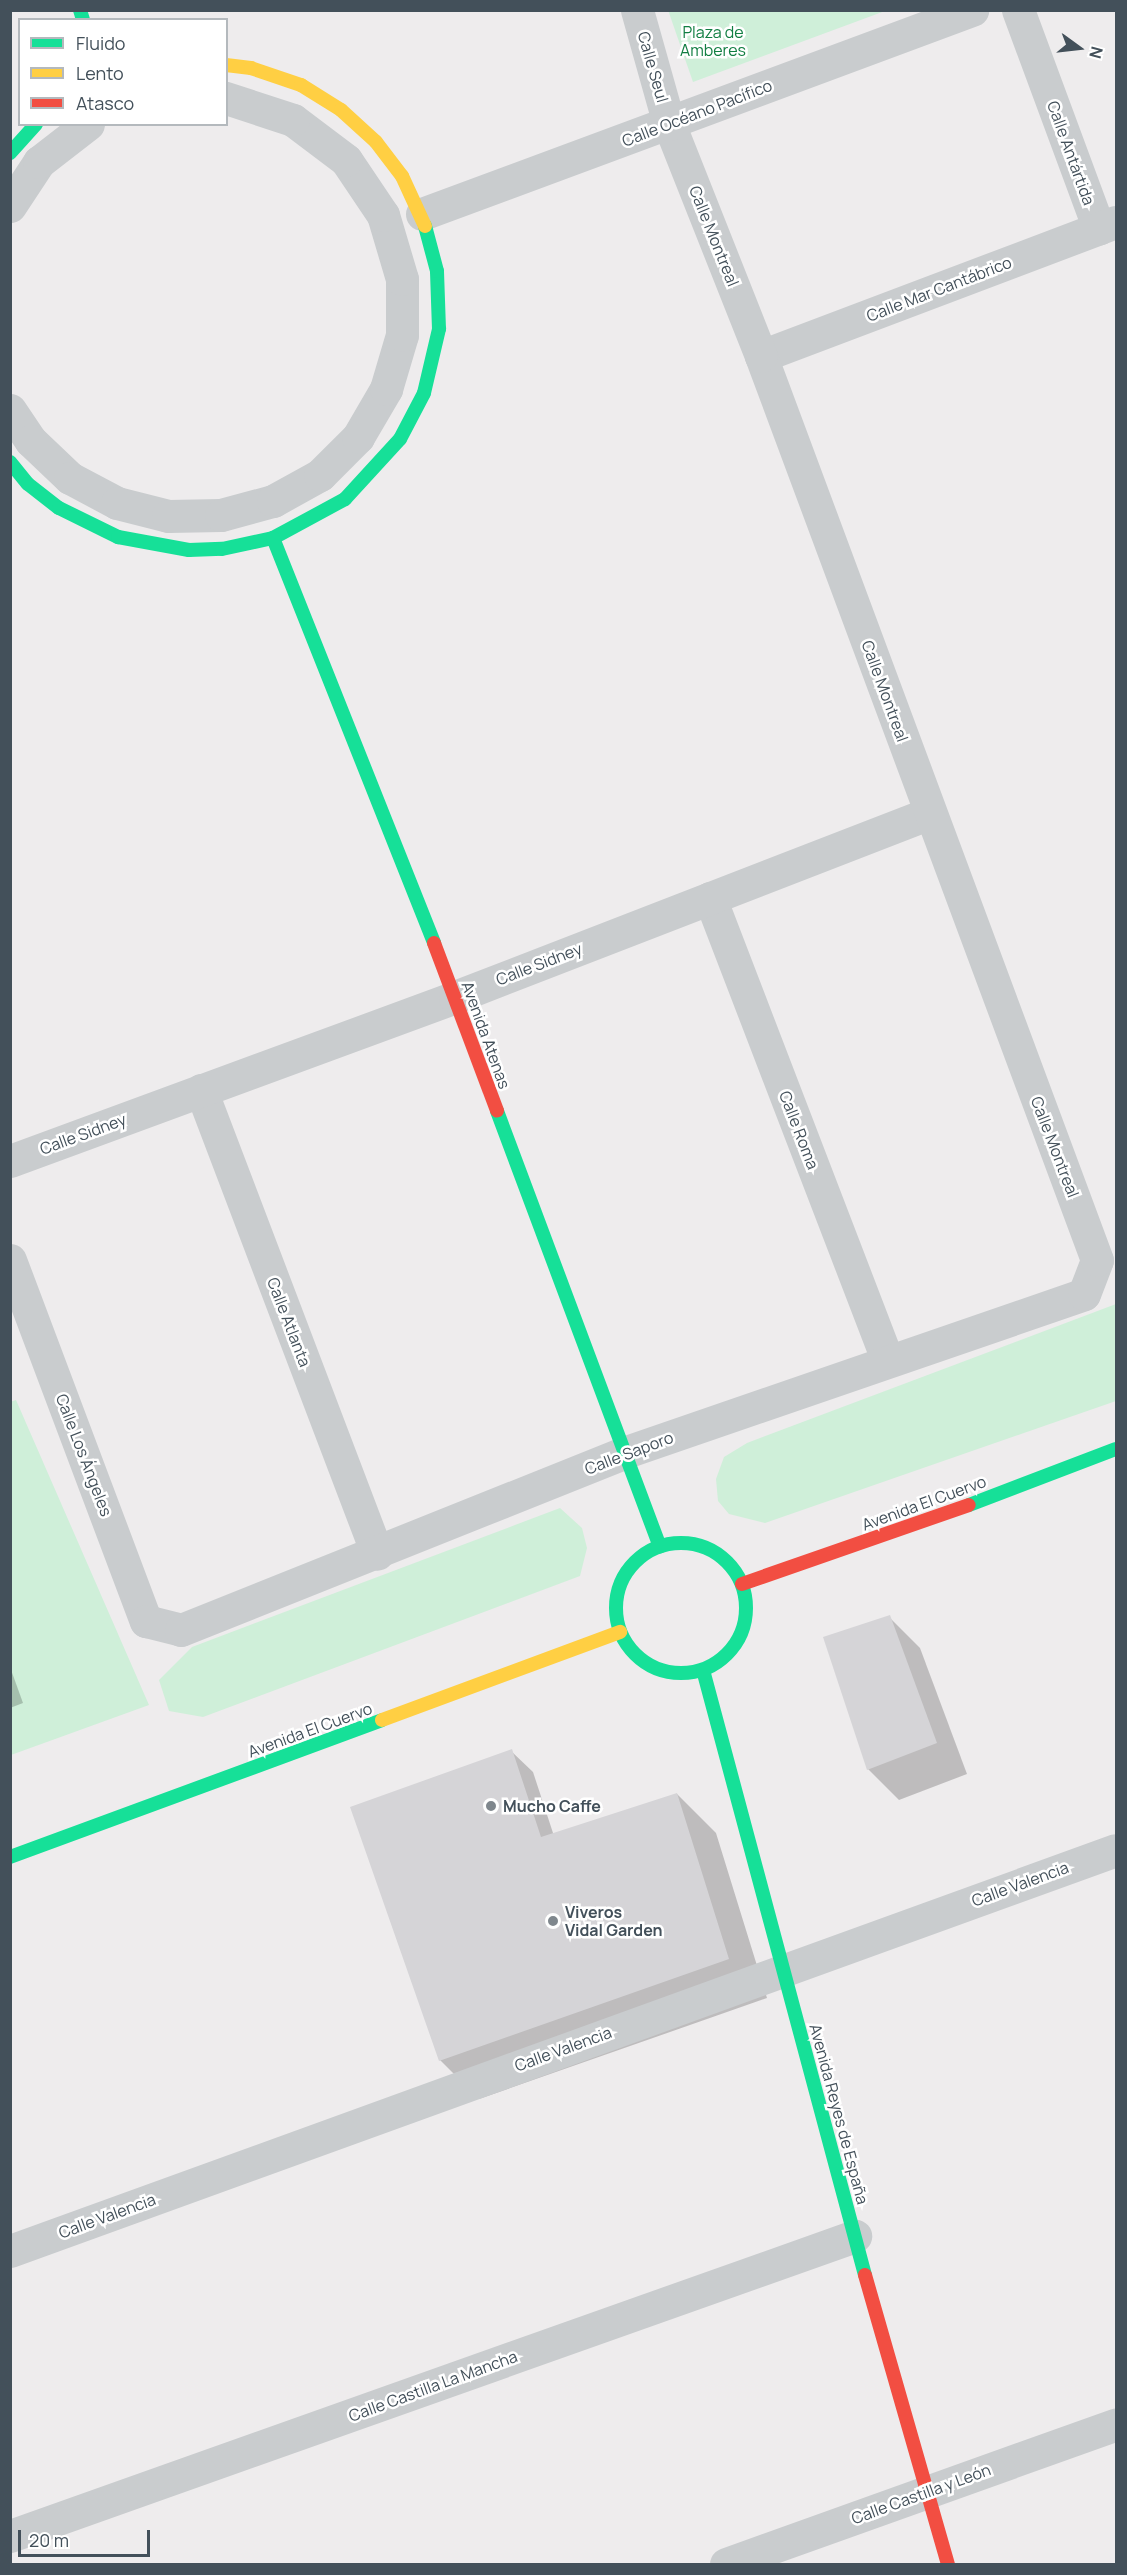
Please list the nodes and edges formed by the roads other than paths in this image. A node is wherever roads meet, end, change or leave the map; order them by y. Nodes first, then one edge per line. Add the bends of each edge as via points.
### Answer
1 (637, 10) edge
2 (972, 10) edge
3 (1018, 10) edge
4 (228, 65) edge
5 (228, 99) edge
6 (669, 124) junction
7 (34, 126) edge
8 (85, 126) edge
9 (10, 153) edge
10 (10, 206) edge
11 (422, 214) junction
12 (1108, 225) edge
13 (761, 356) junction
14 (10, 410) edge
15 (10, 462) edge
16 (273, 538) junction
17 (930, 813) junction
18 (710, 898) junction
19 (454, 997) junction
20 (201, 1090) junction
21 (10, 1161) edge
22 (1097, 1260) joint
23 (14, 1281) edge
24 (888, 1361) junction
25 (1116, 1449) edge
26 (626, 1452) junction
27 (660, 1547) junction
28 (377, 1554) junction
29 (742, 1584) junction
30 (146, 1621) joint
31 (620, 1632) junction
32 (703, 1670) junction
33 (1116, 1850) edge
34 (10, 1857) edge
35 (783, 1969) junction
36 (855, 2236) junction
37 (10, 2251) edge
38 (1116, 2424) edge
39 (925, 2492) junction
40 (10, 2536) edge
41 (726, 2565) edge
42 (948, 2565) edge

1 - 6 street, Calle Seul
2 - 6 street, Calle Océano Pacífico
3 - 12 street, Calle Antártida
4 - 11 street via 251,68 301,85 341,110 376,142 402,176
5 - 14 street via 293,120 346,160 383,215 402,279 402,335 386,389 358,437 320,475 273,501 221,515 168,516 117,503 70,478 31,441
6 - 11 street, Calle Océano Pacífico
6 - 13 street, Calle Montreal
7 - 9 street
8 - 10 street via 39,162
11 - 16 street via 437,271 439,329 424,393 400,439 345,499
12 - 13 street, Calle Mar Cantábrico
13 - 17 street, Calle Montreal
15 - 16 street via 28,484 59,508 118,537 189,550 222,549
16 - 19 street, Avenida Atenas
17 - 18 street, Calle Sidney
17 - 22 street, Calle Montreal
18 - 19 street, Calle Sidney
18 - 24 street, Calle Roma
19 - 20 street, Calle Sidney
19 - 26 street, Avenida Atenas
20 - 21 street, Calle Sidney
20 - 28 street, Calle Atlanta
22 - 24 street, Calle Saporo via 1084,1294
23 - 30 street, Calle Los Ángeles
24 - 26 street, Calle Saporo
25 - 29 street, Avenida El Cuervo via 923,1523
26 - 27 street, Avenida Atenas
26 - 28 street, Calle Saporo
27 - 29 street via 679,1543 699,1545 717,1553
27 - 31 street via 641,1557 627,1572 618,1591
28 - 30 street, Calle Saporo via 181,1630
29 - 32 street via 744,1625 721,1660
31 - 32 street via 630,1649 663,1671 683,1674
31 - 34 street, Avenida El Cuervo
32 - 35 street, Avenida Reyes de España
33 - 35 street, Calle Valencia
35 - 36 street, Avenida Reyes de España
35 - 37 street, Calle Valencia
36 - 39 street, Avenida Reyes de España
36 - 40 street, Calle Castilla La Mancha
38 - 39 street, Calle Castilla y León
39 - 41 street, Calle Castilla y León
39 - 42 street, Avenida Reyes de España

